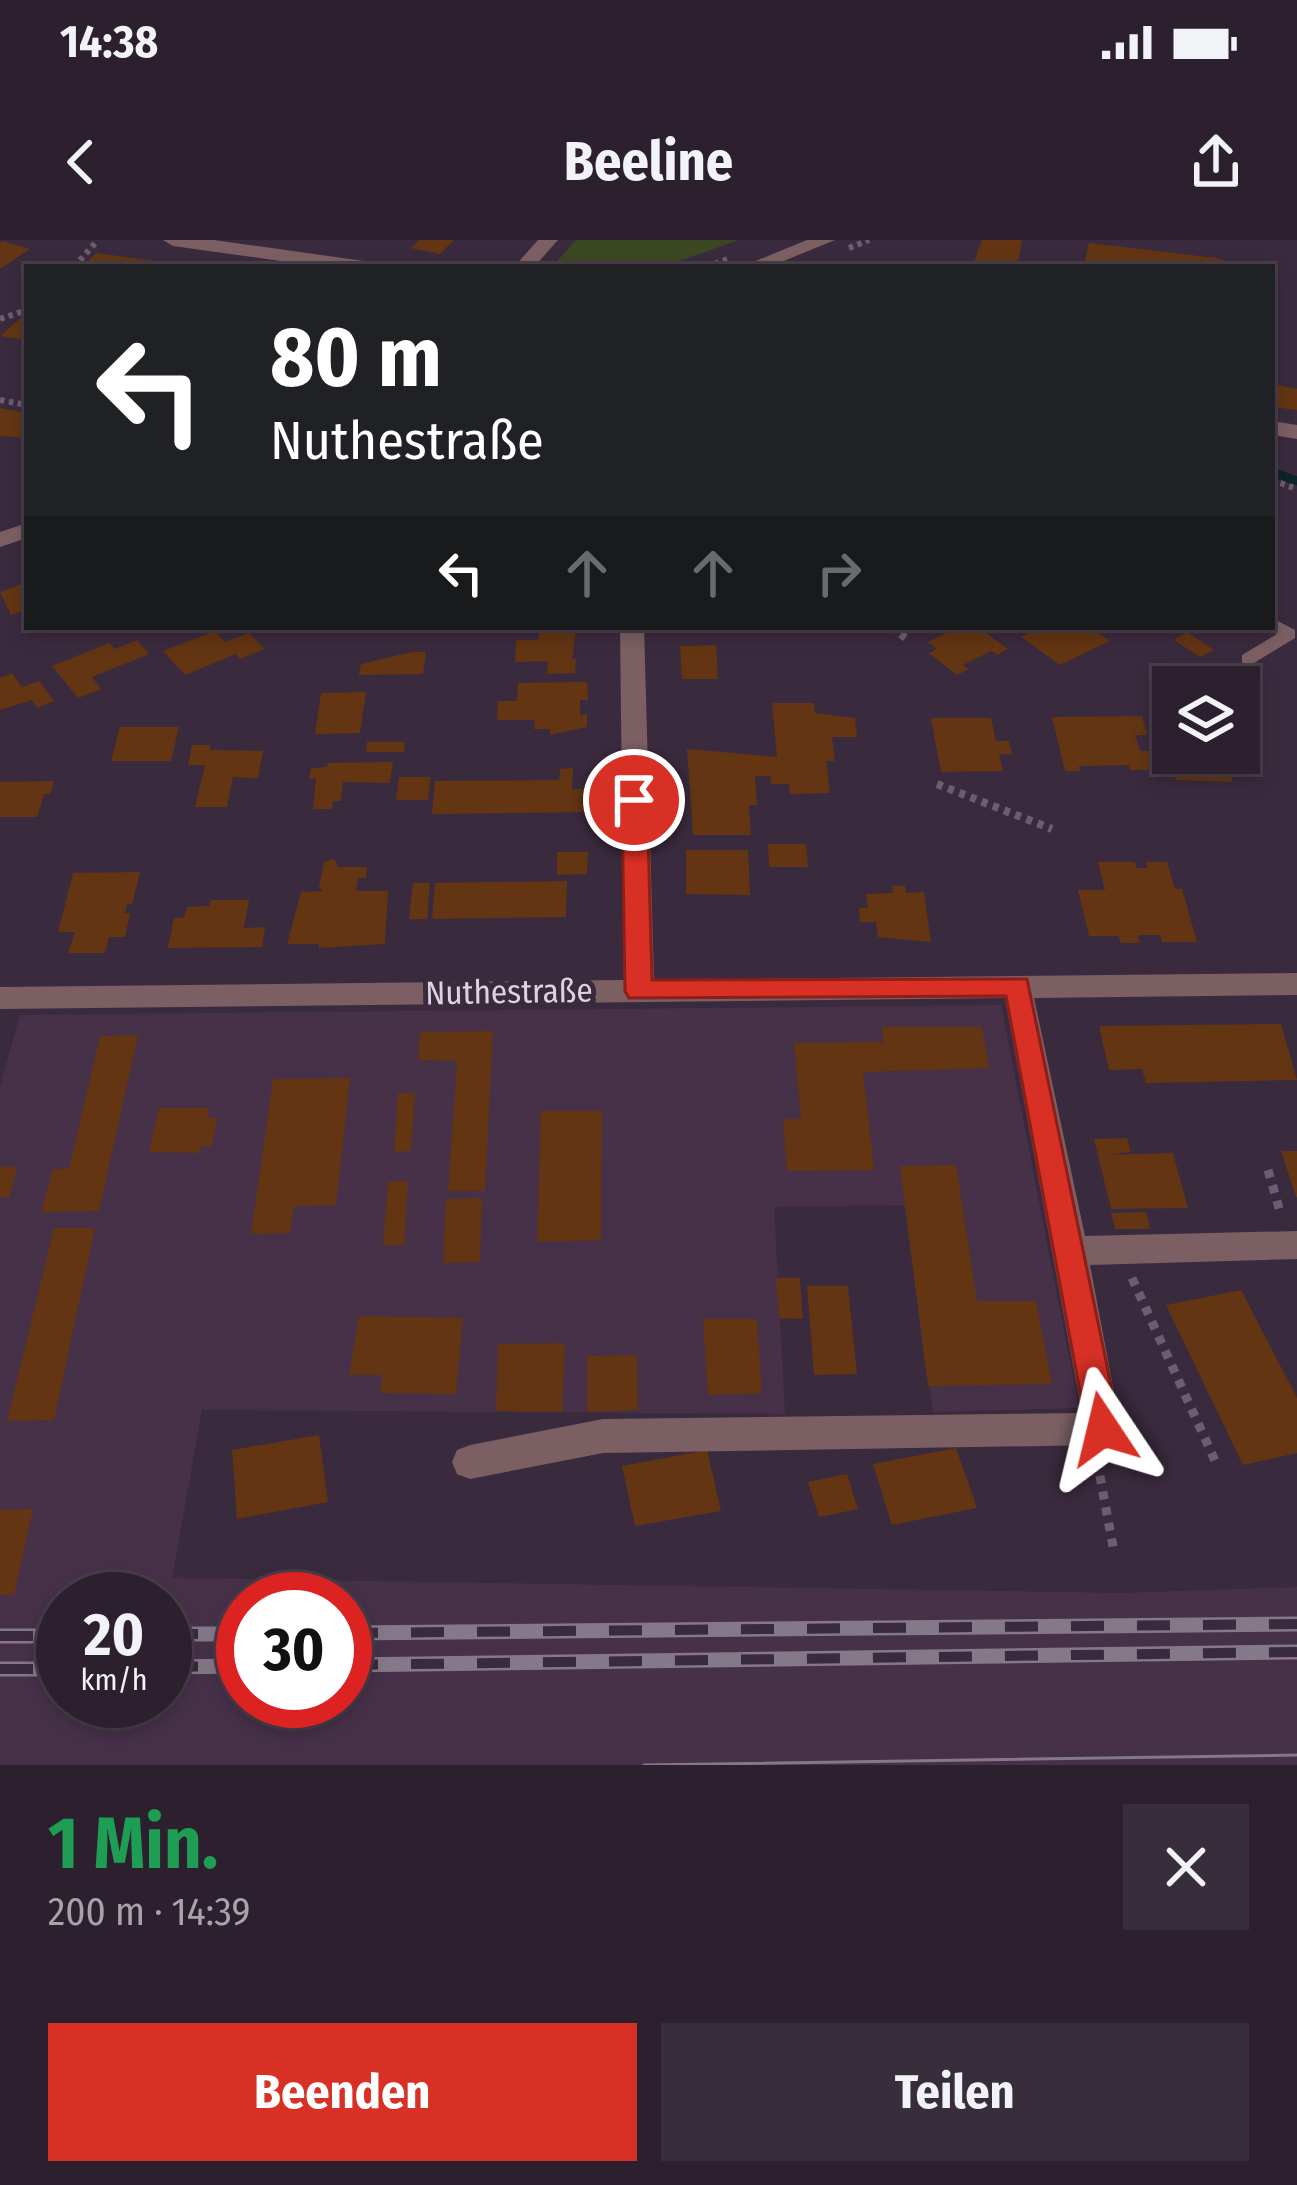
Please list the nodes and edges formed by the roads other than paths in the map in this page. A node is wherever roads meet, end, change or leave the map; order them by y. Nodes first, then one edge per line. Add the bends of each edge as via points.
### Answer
1 (173, 240) edge
2 (548, 240) edge
3 (825, 240) edge
4 (781, 263) edge
5 (343, 264) edge
6 (527, 264) edge
7 (1275, 625) edge
8 (632, 630) edge
9 (1248, 659) dead end
10 (1297, 984) edge
11 (1017, 986) junction
12 (638, 991) junction
13 (0, 998) edge
14 (1293, 1245) edge
15 (1071, 1251) junction
16 (470, 1462) dead end

1 - 5 street
2 - 6 street
3 - 4 street
7 - 9 lane via 1289,634
8 - 12 street
10 - 11 street, Nuthestraße
11 - 12 street, Nuthestraße
11 - 15 street
12 - 13 street, Nuthestraße
14 - 15 street
15 - 16 street via 1103,1429 603,1436

